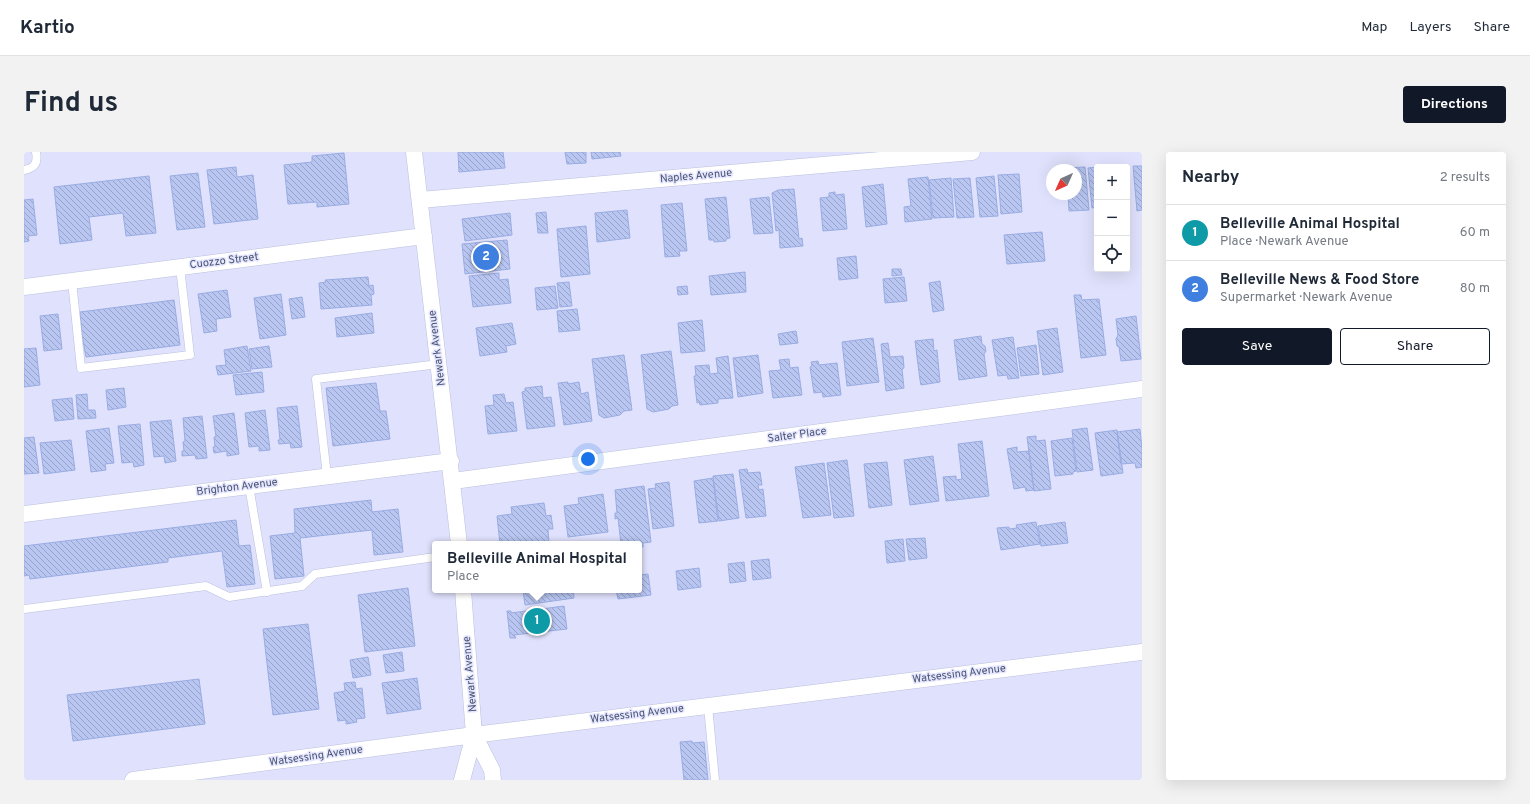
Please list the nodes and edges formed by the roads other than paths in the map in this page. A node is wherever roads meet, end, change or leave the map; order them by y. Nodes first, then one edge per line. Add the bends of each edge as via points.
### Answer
1 (36, 152) edge
2 (414, 152) edge
3 (972, 152) edge
4 (24, 170) edge
5 (420, 200) junction
6 (424, 236) junction
7 (180, 267) junction
8 (72, 281) junction
9 (24, 287) edge
10 (439, 364) junction
11 (1142, 389) edge
12 (450, 461) junction
13 (327, 476) junction
14 (453, 481) junction
15 (249, 486) junction
16 (24, 514) edge
17 (459, 541) edge
18 (432, 557) edge
19 (267, 592) junction
20 (463, 593) edge
21 (24, 609) edge
22 (1142, 652) edge
23 (708, 706) junction
24 (474, 735) junction
25 (133, 780) edge
26 (462, 780) edge
27 (493, 780) edge
28 (715, 780) edge

1 - 4 lane via 34,167
2 - 5 street, Newark Avenue
3 - 5 street, Naples Avenue
5 - 6 street, Newark Avenue
6 - 7 street, Cuozzo Street
6 - 10 street, Newark Avenue
7 - 8 street, Cuozzo Street
7 - 8 lane via 190,355 81,368
8 - 9 street, Cuozzo Street
10 - 12 street, Newark Avenue
10 - 13 lane via 316,379
11 - 14 street, Salter Place
12 - 13 street, Brighton Avenue
12 - 14 street, Newark Avenue
13 - 15 street, Brighton Avenue
14 - 17 street, Newark Avenue
15 - 16 street, Brighton Avenue
15 - 19 lane
18 - 19 lane via 315,574 302,586
19 - 21 lane via 229,597 206,586
20 - 24 street, Newark Avenue
22 - 23 street, Watsessing Avenue
23 - 24 street, Watsessing Avenue
23 - 28 lane
24 - 25 street, Watsessing Avenue
24 - 26 street, Newark Avenue
24 - 27 street, Newark Avenue via 492,770

